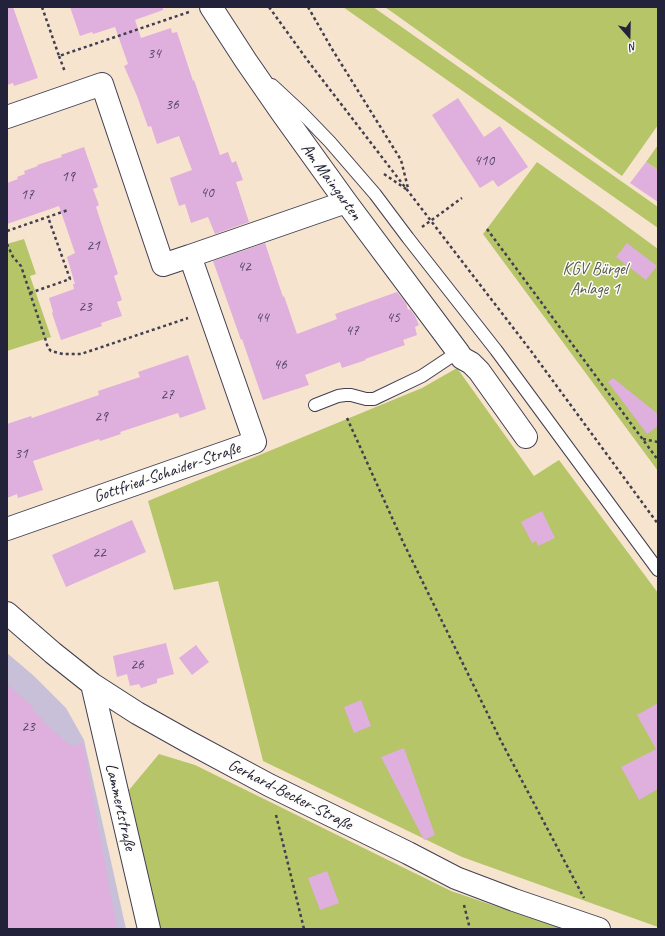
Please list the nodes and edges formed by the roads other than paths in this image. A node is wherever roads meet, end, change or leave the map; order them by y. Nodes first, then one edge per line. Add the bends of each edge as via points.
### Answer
1 (203, 8) edge
2 (246, 61) junction
3 (7, 117) edge
4 (346, 202) junction
5 (190, 256) junction
6 (458, 352) junction
7 (314, 405) dead end
8 (526, 438) dead end
9 (7, 529) edge
10 (658, 570) edge
11 (7, 613) edge
12 (92, 684) junction
13 (149, 929) edge
14 (599, 929) edge

1 - 2 street, Am Maingarten
2 - 4 street, Am Maingarten
2 - 10 lane via 301,112 375,194 496,350
3 - 5 street via 102,84 163,265
4 - 5 street
4 - 6 street, Am Maingarten
5 - 9 street, Gottfried-Schaider-Straße via 255,442
6 - 7 lane via 422,376 378,397 366,399 345,395
6 - 8 street, Am Maingarten via 479,371
11 - 12 street, Gerhard-Becker-Straße
12 - 13 street, Lammertstraße
12 - 14 street, Gerhard-Becker-Straße via 137,713 269,785 456,878

